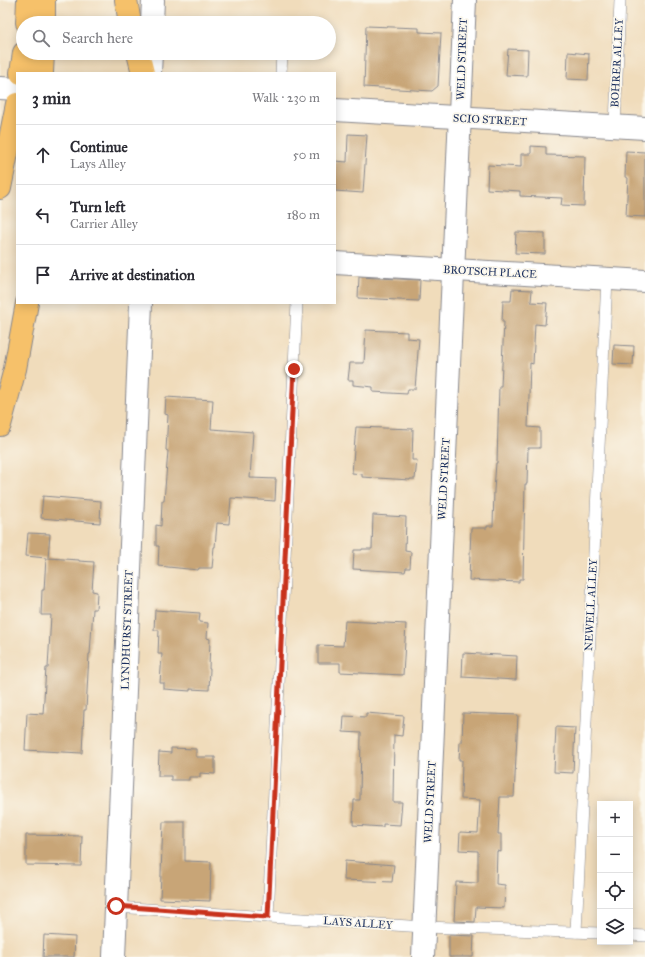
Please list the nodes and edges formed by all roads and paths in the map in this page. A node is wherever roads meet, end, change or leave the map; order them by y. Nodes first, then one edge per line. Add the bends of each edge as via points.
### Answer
1 (28, 0) edge
2 (44, 0) edge
3 (126, 0) edge
4 (153, 0) edge
5 (464, 0) edge
6 (620, 0) edge
7 (27, 16) edge
8 (44, 16) edge
9 (129, 16) edge
10 (152, 16) edge
11 (23, 60) edge
12 (42, 60) edge
13 (140, 60) edge
14 (151, 60) edge
15 (282, 60) edge
16 (21, 72) edge
17 (42, 72) edge
18 (143, 72) edge
19 (150, 72) edge
20 (281, 72) edge
21 (0, 88) edge
22 (16, 89) edge
23 (16, 109) edge
24 (336, 110) edge
25 (460, 118) junction
26 (615, 126) junction
27 (645, 128) edge
28 (0, 188) edge
29 (336, 263) edge
30 (453, 270) junction
31 (607, 279) junction
32 (645, 281) edge
33 (27, 304) edge
34 (141, 304) edge
35 (297, 304) edge
36 (0, 425) edge
37 (116, 906) junction
38 (268, 917) junction
39 (424, 927) junction
40 (576, 932) junction
41 (597, 933) edge
42 (633, 935) edge
43 (645, 936) edge
44 (114, 957) edge
45 (423, 957) edge

1 - 7 highway
2 - 8 highway
3 - 9 highway
4 - 10 street
5 - 25 street, WELD STREET
6 - 26 lane, BOHRER ALLEY
11 - 16 highway
12 - 17 highway
13 - 18 highway
14 - 19 street
15 - 20 lane
21 - 22 street
23 - 28 highway
24 - 25 street, SCIO STREET
25 - 26 street, SCIO STREET
25 - 30 street, WELD STREET
26 - 27 street, SCIO STREET
29 - 30 street, BROTSCH PLACE
30 - 31 street, BROTSCH PLACE
30 - 39 street, WELD STREET
31 - 32 street, BROTSCH PLACE
31 - 40 lane, NEWELL ALLEY
33 - 36 highway via 15,369
34 - 37 street, LYNDHURST STREET
35 - 38 lane
37 - 38 lane, LAYS ALLEY
37 - 44 street, LYNDHURST STREET
38 - 39 lane, LAYS ALLEY
39 - 40 lane, LAYS ALLEY
39 - 45 street, WELD STREET
40 - 41 lane, LAYS ALLEY
42 - 43 lane

